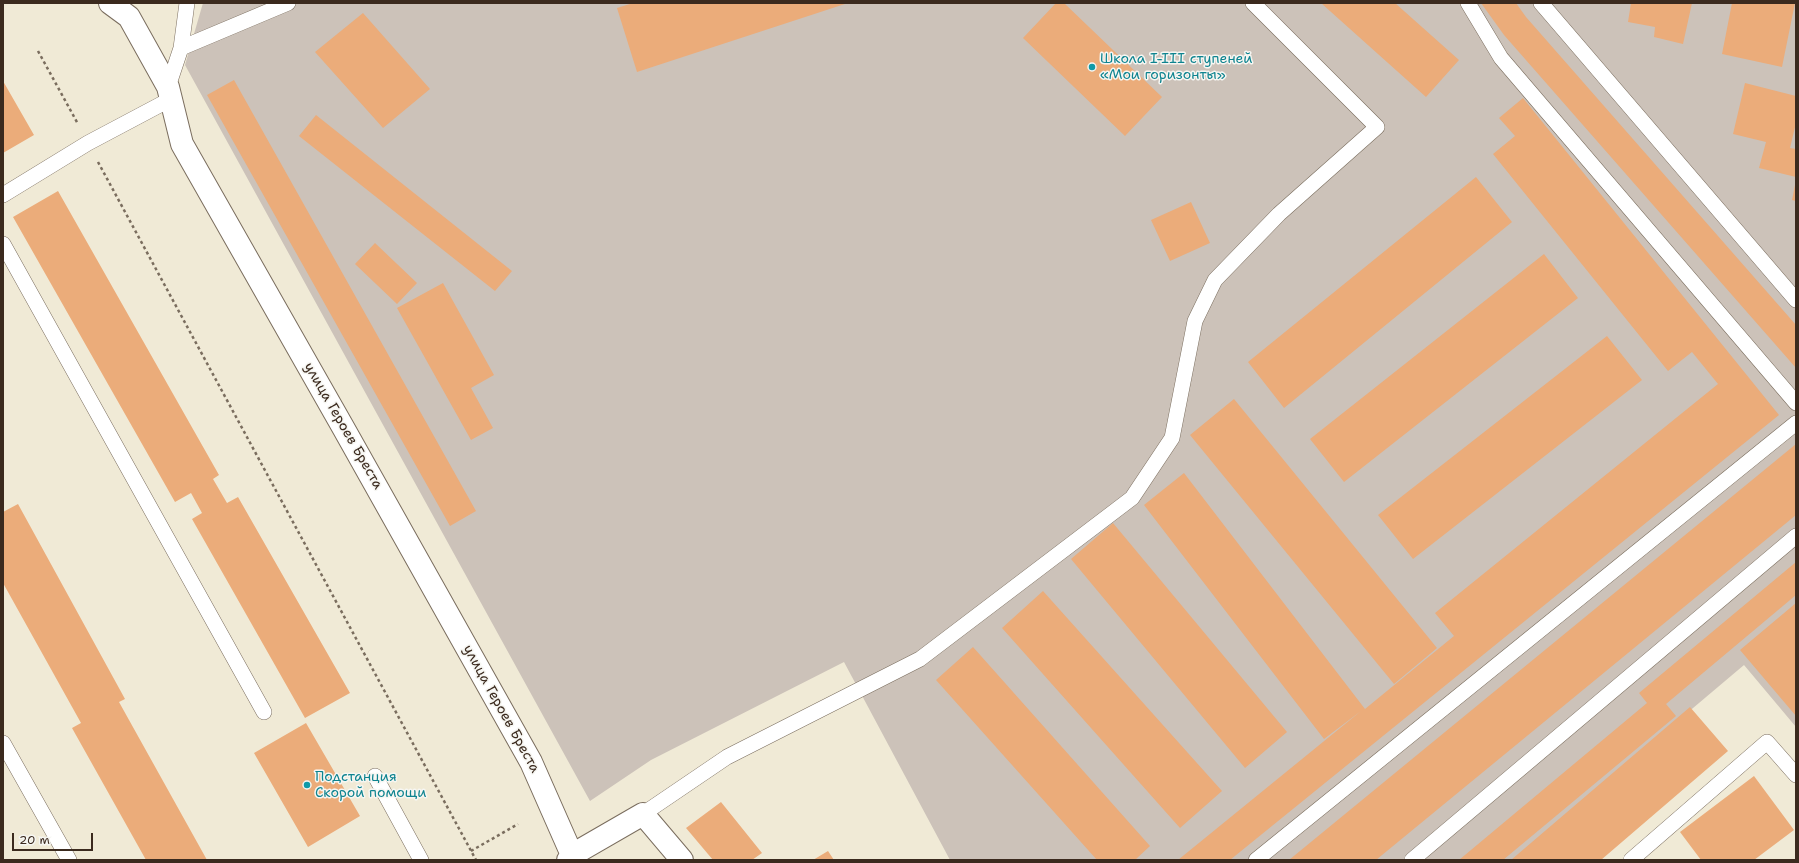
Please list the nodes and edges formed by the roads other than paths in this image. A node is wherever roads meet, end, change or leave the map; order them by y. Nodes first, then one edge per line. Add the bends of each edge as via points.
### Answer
1 (110, 3) edge
2 (187, 3) edge
3 (288, 3) edge
4 (1253, 3) edge
5 (1468, 3) edge
6 (1541, 3) edge
7 (181, 48) junction
8 (169, 93) junction
9 (3, 195) edge
10 (3, 244) edge
11 (1796, 300) edge
12 (1796, 403) edge
13 (1796, 423) edge
14 (1796, 536) edge
15 (264, 712) dead end
16 (3, 743) edge
17 (1796, 775) edge
18 (375, 776) dead end
19 (643, 814) junction
20 (570, 858) edge
21 (69, 860) edge
22 (421, 860) edge
23 (682, 860) edge
24 (1256, 860) edge
25 (1412, 860) edge
26 (1631, 860) edge

1 - 8 street, улица Героев Бреста via 129,17
2 - 7 lane
3 - 7 lane
4 - 19 lane via 1377,127 1279,214 1215,280 1195,322 1172,438 1132,498 920,659 728,757
5 - 12 lane via 1501,58
6 - 11 lane
7 - 8 lane
8 - 9 lane
8 - 20 street, улица Героев Бреста via 182,144 531,762
10 - 15 lane
13 - 24 lane
14 - 25 lane
16 - 21 lane
17 - 26 lane via 1767,742
18 - 22 lane
19 - 20 street
19 - 23 street

